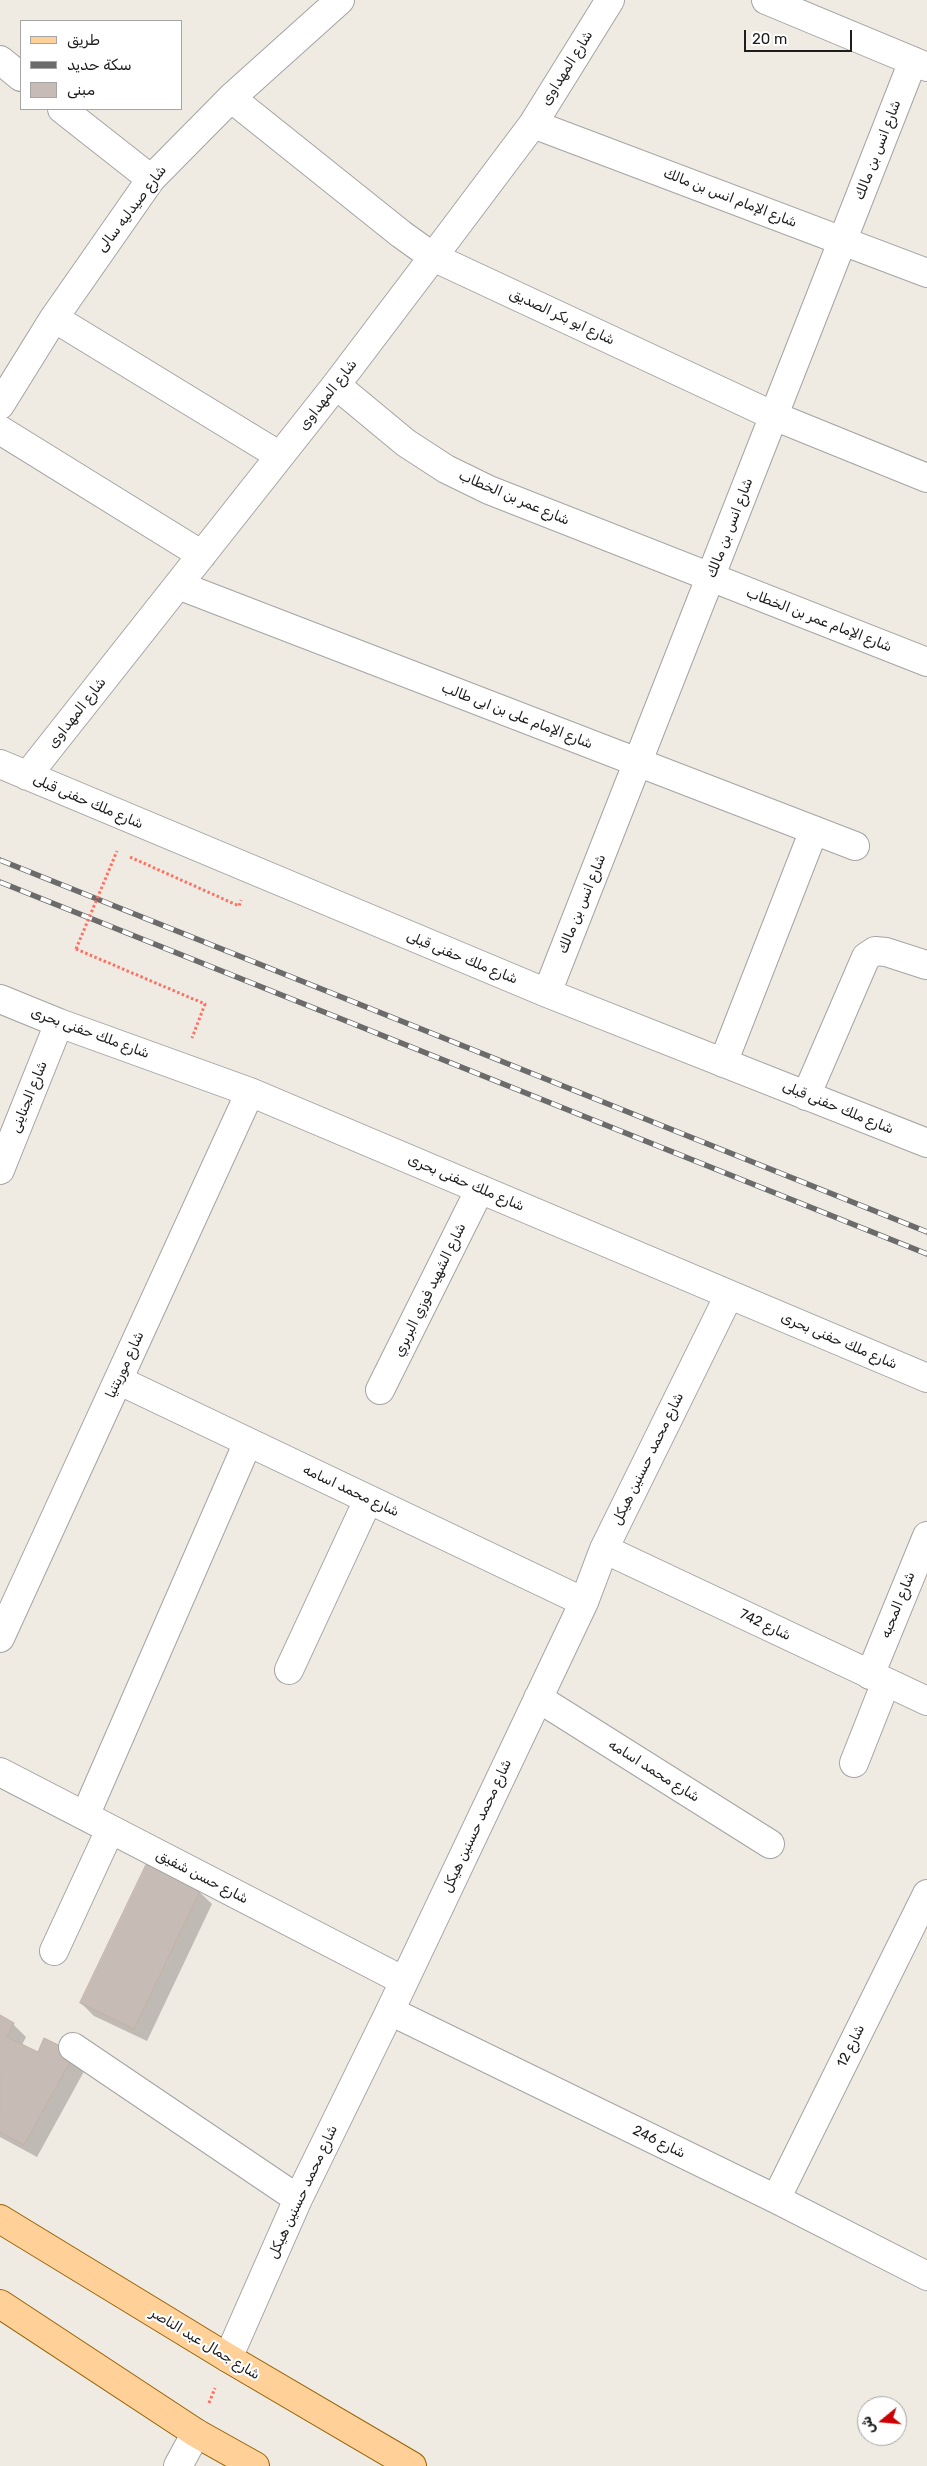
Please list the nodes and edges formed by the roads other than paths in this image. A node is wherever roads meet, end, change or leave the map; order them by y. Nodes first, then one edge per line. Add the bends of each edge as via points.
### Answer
1 (610, 0) edge
2 (766, 0) edge
3 (324, 5) edge
4 (920, 64) edge
5 (231, 98) junction
6 (63, 110) edge
7 (533, 124) junction
8 (151, 179) junction
9 (843, 241) junction
10 (433, 257) junction
11 (927, 273) edge
12 (54, 318) junction
13 (336, 385) junction
14 (0, 405) edge
15 (774, 416) junction
16 (0, 430) edge
17 (280, 456) junction
18 (927, 478) edge
19 (202, 555) junction
20 (711, 577) junction
21 (178, 585) junction
22 (927, 662) edge
23 (638, 763) junction
24 (0, 764) edge
25 (27, 776) junction
26 (814, 830) junction
27 (856, 846) dead end
28 (926, 965) edge
29 (547, 993) junction
30 (0, 1000) edge
31 (59, 1023) junction
32 (723, 1063) junction
33 (250, 1092) junction
34 (806, 1096) junction
35 (927, 1143) edge
36 (0, 1170) edge
37 (480, 1189) junction
38 (729, 1295) junction
39 (927, 1378) edge
40 (118, 1380) junction
41 (380, 1390) dead end
42 (248, 1442) junction
43 (368, 1500) junction
44 (927, 1536) edge
45 (604, 1549) junction
46 (584, 1602) junction
47 (0, 1638) edge
48 (289, 1670) dead end
49 (878, 1679) junction
50 (538, 1698) junction
51 (927, 1701) edge
52 (854, 1763) dead end
53 (0, 1772) edge
54 (85, 1816) junction
55 (110, 1830) junction
56 (770, 1844) dead end
57 (927, 1894) edge
58 (54, 1951) dead end
59 (404, 1981) junction
60 (390, 2011) junction
61 (73, 2047) dead end
62 (298, 2199) junction
63 (776, 2199) junction
64 (0, 2220) edge
65 (927, 2276) edge
66 (0, 2304) edge
67 (228, 2358) junction
68 (196, 2433) junction
69 (178, 2466) edge
70 (255, 2466) edge
71 (412, 2466) edge

1 - 7 street, شارع المهداوى
2 - 4 street
3 - 5 street, شارع صيدليه سالى
4 - 9 street, شارع انس بن مالك
5 - 8 street, شارع صيدليه سالى
5 - 10 street, شارع ابو بكر الصديق
6 - 8 street
7 - 9 street, شارع الإمام انس بن مالك
7 - 10 street, شارع المهداوى
8 - 12 street, شارع صيدليه سالى
9 - 11 street, شارع الإمام انس بن مالك
9 - 15 street, شارع انس بن مالك
10 - 13 street, شارع المهداوى
10 - 15 street, شارع ابو بكر الصديق
12 - 14 street, شارع صيدليه سالى
12 - 17 street
13 - 17 street, شارع المهداوى
13 - 20 street, شارع عمر بن الخطاب via 406,443 446,469 489,490
15 - 18 street, شارع ابو بكر الصديق
15 - 20 street, شارع انس بن مالك
16 - 19 street
17 - 19 street, شارع المهداوى
19 - 21 street, شارع المهداوى
20 - 22 street, شارع الإمام عمر بن الخطاب
20 - 23 street, شارع انس بن مالك
21 - 23 street, شارع الإمام على بن ابى طالب
21 - 25 street, شارع المهداوى
23 - 26 street, شارع الإمام على بن ابى طالب
23 - 29 street, شارع انس بن مالك
24 - 25 street, شارع ملك حفنى قبلى
25 - 29 street, شارع ملك حفنى قبلى
26 - 27 street, شارع الإمام على بن ابى طالب
26 - 32 street
28 - 34 street via 886,952 875,951 866,957
29 - 32 street, شارع ملك حفنى قبلى
30 - 31 street, شارع ملك حفنى بحرى
31 - 33 street, شارع ملك حفنى بحرى
31 - 36 street, شارع الجناينى
32 - 34 street, شارع ملك حفنى قبلى
33 - 37 street, شارع ملك حفنى بحرى
33 - 40 street, شارع موريتنيا
34 - 35 street, شارع ملك حفنى قبلى
37 - 38 street, شارع ملك حفنى بحرى
37 - 41 street, شارع الشهيد فوزي البربري
38 - 39 street, شارع ملك حفنى بحرى
38 - 45 street, شارع محمد حسنين هيكل
40 - 42 street, شارع محمد اسامه
40 - 47 street, شارع موريتنيا
42 - 43 street, شارع محمد اسامه
42 - 54 street
43 - 46 street, شارع محمد اسامه
43 - 48 street
44 - 49 street, شارع المحبه
45 - 46 street, شارع محمد حسنين هيكل
45 - 49 street, شارع 742
46 - 50 street, شارع محمد حسنين هيكل
49 - 51 street, شارع 742
49 - 52 street, شارع المحبه
50 - 56 street, شارع محمد اسامه
50 - 59 street, شارع محمد حسنين هيكل
53 - 54 street, شارع حسن شفيق
54 - 55 street, شارع حسن شفيق
55 - 58 street
55 - 59 street, شارع حسن شفيق
57 - 63 street, شارع 12
59 - 60 street, شارع محمد حسنين هيكل
60 - 62 street, شارع محمد حسنين هيكل
60 - 63 street, شارع 246
61 - 62 street
62 - 67 street, شارع محمد حسنين هيكل
63 - 65 street, شارع 246
64 - 67 main road, شارع جمال عبد الناصر
66 - 68 main road
67 - 71 main road, شارع جمال عبد الناصر
68 - 69 street
68 - 70 main road

